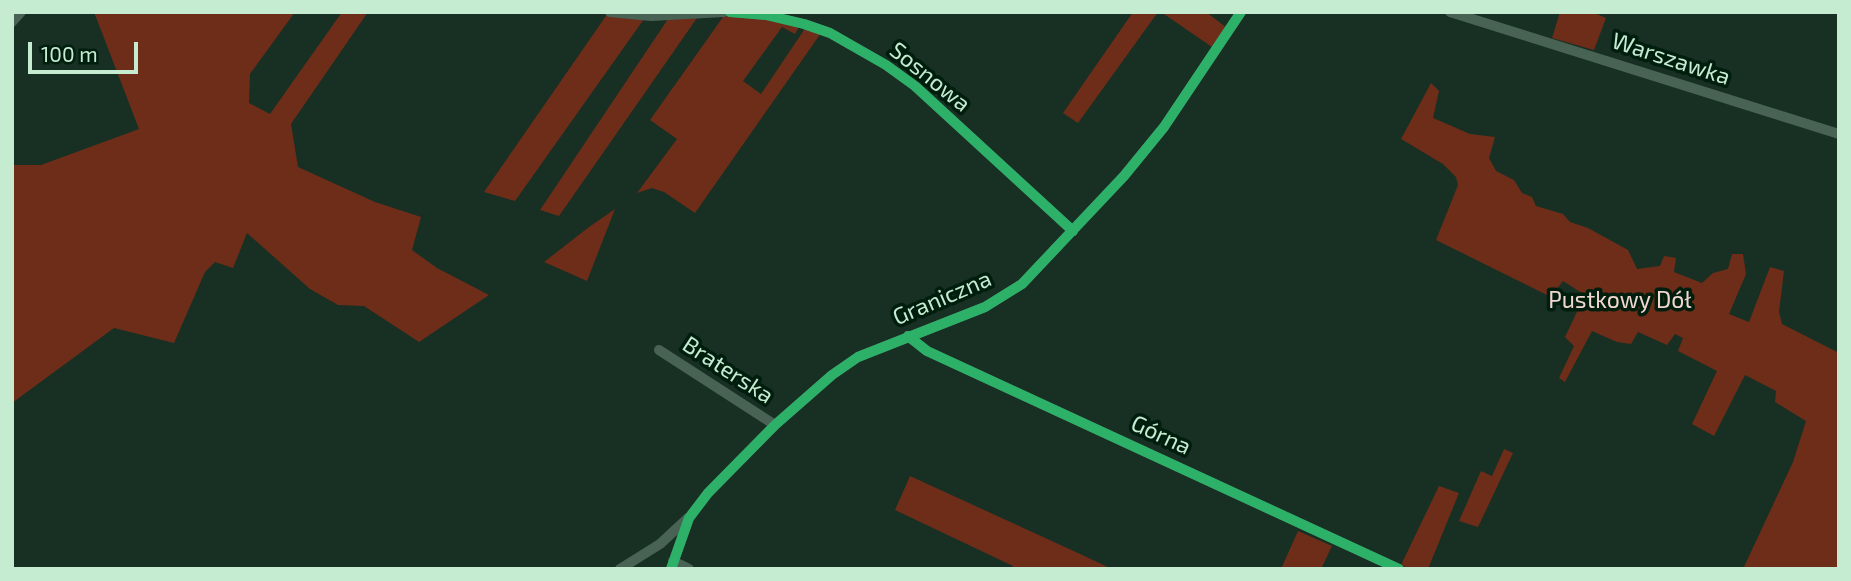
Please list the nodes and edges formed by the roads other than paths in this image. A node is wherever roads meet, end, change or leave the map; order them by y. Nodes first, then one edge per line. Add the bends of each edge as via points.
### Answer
1 (610, 12) edge
2 (724, 12) edge
3 (730, 12) edge
4 (1241, 12) edge
5 (1450, 12) edge
6 (1839, 134) edge
7 (1073, 232) junction
8 (908, 336) junction
9 (659, 350) dead end
10 (775, 425) junction
11 (689, 518) junction
12 (672, 565) edge
13 (620, 569) edge
14 (689, 569) edge
15 (1399, 569) edge

1 - 2 street via 651,16
3 - 7 street, Sosnowa via 804,24 830,33 886,65 915,86
4 - 7 street, Graniczna via 1164,127
5 - 6 street, Warszawka
7 - 8 street, Graniczna via 1022,285 985,307
8 - 10 street, Graniczna via 858,357 832,374
8 - 15 street, Górna via 927,351
9 - 10 street, Braterska
10 - 11 street, Graniczna
11 - 12 street, Graniczna
11 - 13 street via 660,544
12 - 14 street

